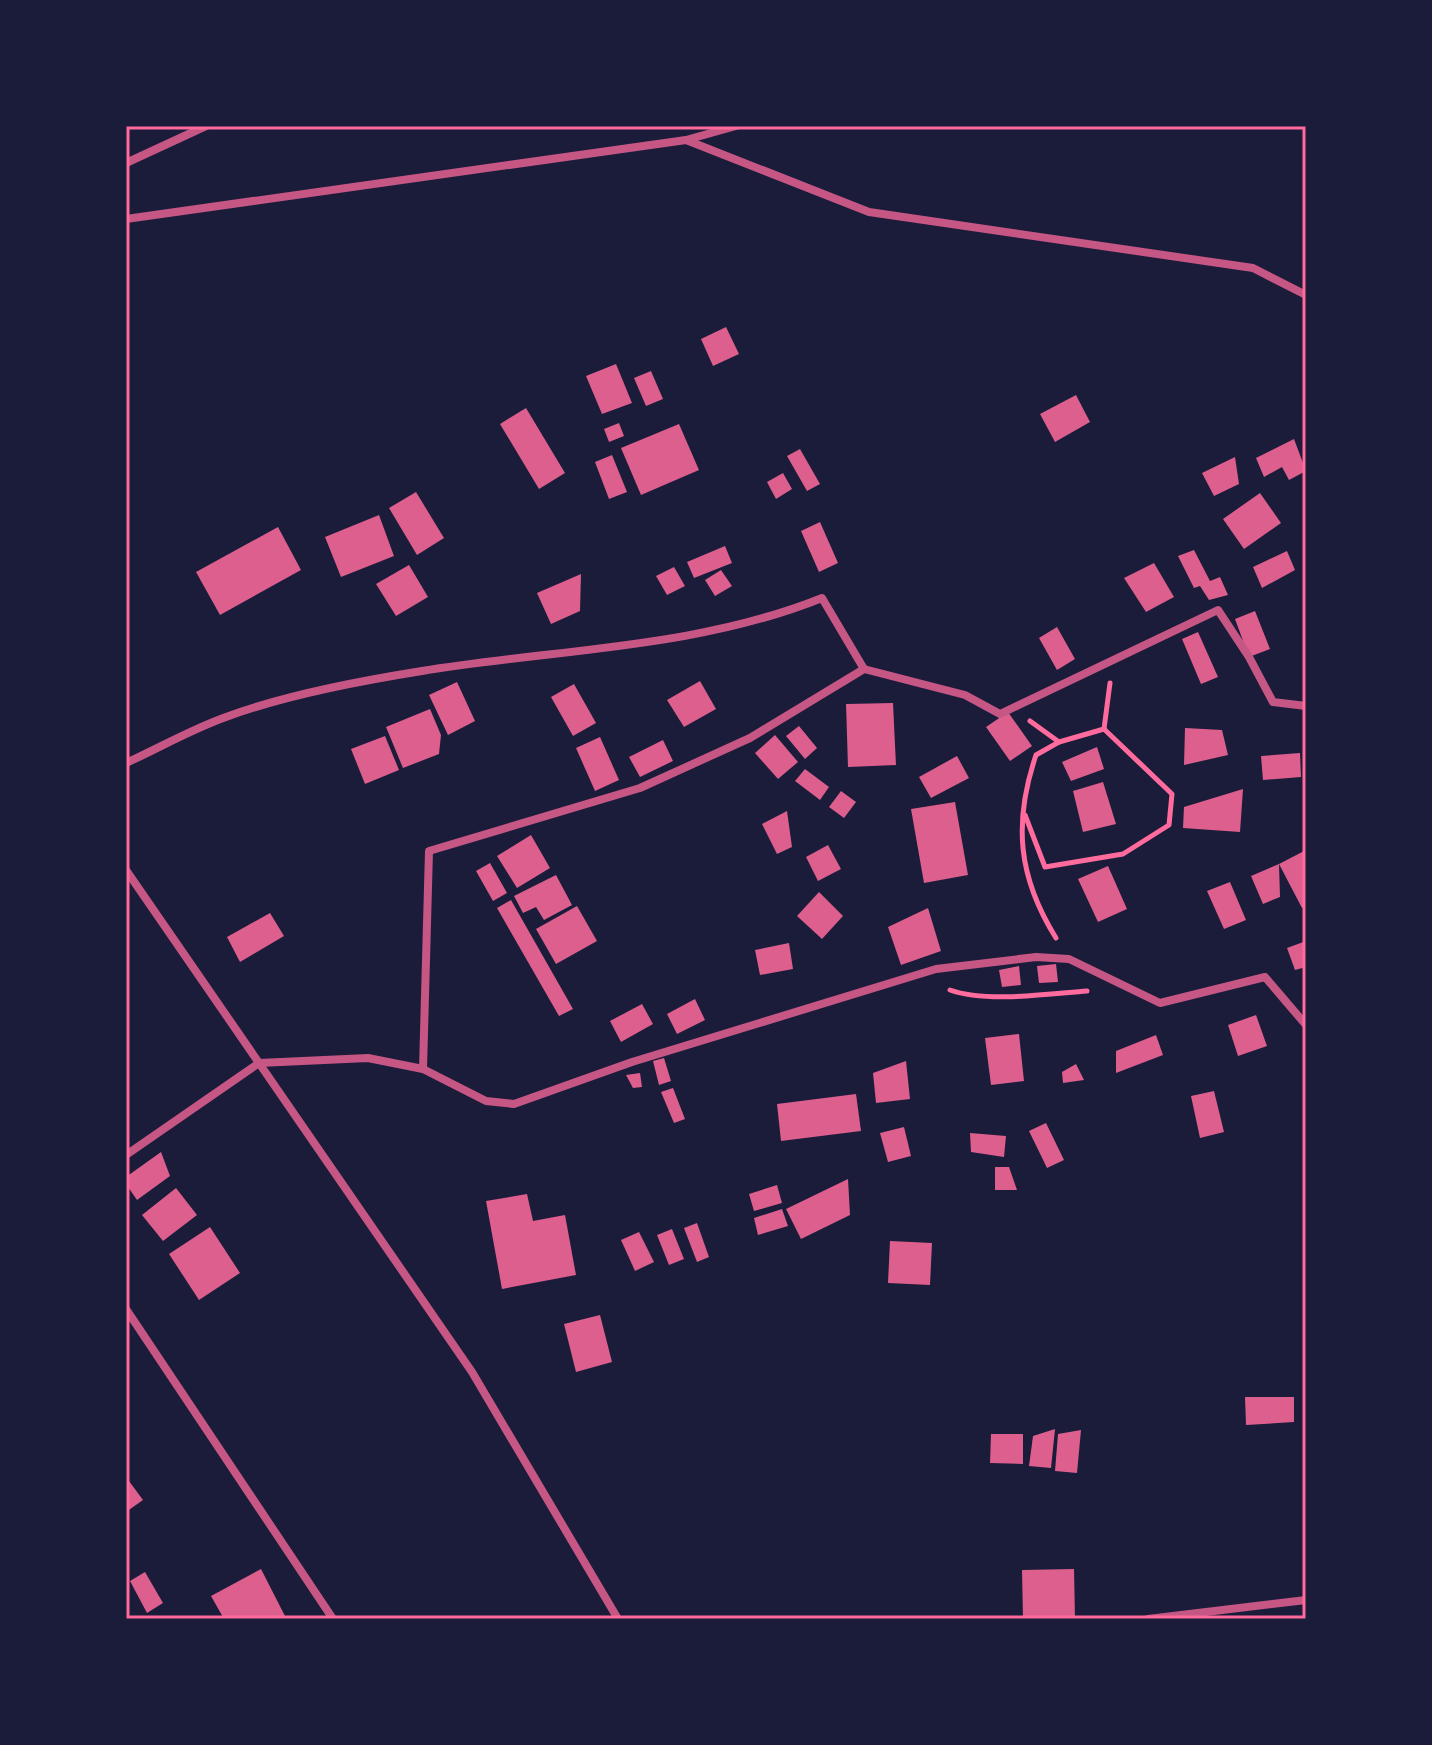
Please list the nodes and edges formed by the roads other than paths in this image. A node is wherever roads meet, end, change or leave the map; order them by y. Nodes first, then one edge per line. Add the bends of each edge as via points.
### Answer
1 (206, 126) edge
2 (736, 126) edge
3 (686, 140) junction
4 (126, 163) edge
5 (126, 219) edge
6 (1306, 295) edge
7 (864, 669) junction
8 (1306, 706) edge
9 (126, 763) edge
10 (126, 870) edge
11 (1306, 1025) edge
12 (259, 1063) junction
13 (423, 1069) junction
14 (126, 1155) edge
15 (126, 1309) edge
16 (1306, 1600) edge
17 (333, 1619) edge
18 (618, 1619) edge
19 (1148, 1619) edge

1 - 4 street
2 - 3 street
3 - 5 street
3 - 6 street via 869,212 1253,268
7 - 8 street via 965,695 1000,714 1218,610 1273,702
7 - 9 street via 822,598 783,614 718,629 594,651 422,671 329,690 226,717
7 - 13 street via 750,738 640,788 429,851
10 - 12 street
11 - 13 street via 1265,977 1160,1003 1069,959 1036,957 936,969 632,1062 514,1104 486,1101
12 - 13 street via 368,1058
12 - 14 street
12 - 18 street via 472,1372
15 - 17 street
16 - 19 street

